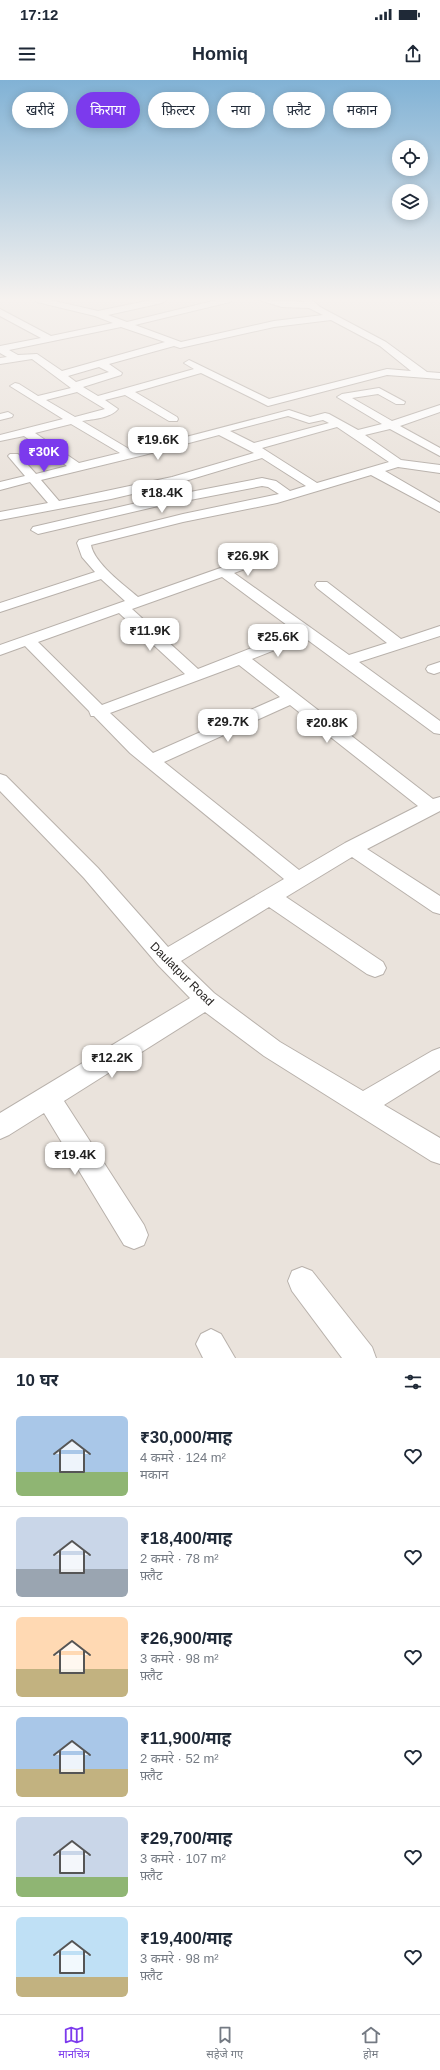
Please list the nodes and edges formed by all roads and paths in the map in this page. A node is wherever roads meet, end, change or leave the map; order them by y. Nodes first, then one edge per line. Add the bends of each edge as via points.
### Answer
1 (39, 360) edge
2 (116, 360) edge
3 (403, 360) edge
4 (188, 363) dead end
5 (101, 364) junction
6 (202, 370) junction
7 (60, 375) junction
8 (425, 375) junction
9 (440, 376) edge
10 (440, 384) edge
11 (15, 386) dead end
12 (77, 387) junction
13 (126, 391) junction
14 (97, 399) junction
15 (37, 400) junction
16 (400, 402) dead end
17 (440, 408) edge
18 (173, 419) dead end
19 (72, 420) junction
20 (338, 424) junction
21 (392, 424) junction
22 (25, 431) junction
23 (218, 431) junction
24 (356, 434) junction
25 (0, 438) edge
26 (253, 447) junction
27 (440, 453) edge
28 (132, 454) junction
29 (263, 454) junction
30 (14, 456) dead end
31 (398, 463) junction
32 (76, 467) junction
33 (440, 469) edge
34 (371, 471) junction
35 (33, 479) junction
36 (0, 486) edge
37 (315, 487) junction
38 (288, 495) junction
39 (56, 505) junction
40 (440, 508) edge
41 (0, 516) edge
42 (38, 530) dead end
43 (265, 557) dead end
44 (224, 572) junction
45 (104, 574) junction
46 (322, 585) dead end
47 (129, 605) junction
48 (0, 608) edge
49 (440, 631) edge
50 (306, 632) junction
51 (28, 640) junction
52 (398, 644) junction
53 (0, 650) edge
54 (240, 658) junction
55 (347, 661) junction
56 (196, 676) junction
57 (292, 698) junction
58 (97, 712) junction
59 (440, 729) edge
60 (151, 761) junction
61 (0, 780) edge
62 (436, 805) edge
63 (352, 848) junction
64 (298, 880) junction
65 (271, 898) junction
66 (439, 903) edge
67 (166, 959) junction
68 (375, 968) dead end
69 (206, 1000) junction
70 (440, 1058) edge
71 (48, 1098) junction
72 (362, 1104) junction
73 (0, 1127) edge
74 (440, 1152) edge
75 (134, 1235) dead end
76 (302, 1281) dead end
77 (361, 1358) edge

1 - 7 street
2 - 5 street
3 - 8 street
4 - 6 street
5 - 7 street
5 - 12 street via 117,373
6 - 8 street via 268,403 387,372
6 - 13 street
7 - 12 street
8 - 9 street
8 - 10 street
11 - 15 street
12 - 14 street
12 - 15 street
13 - 14 street
13 - 18 street
14 - 19 street via 113,409
15 - 19 street
16 - 21 street via 379,391 342,397
17 - 21 street
19 - 22 street
19 - 28 street
20 - 23 street via 325,416 309,420 289,412
20 - 24 street
20 - 26 street
21 - 24 street
21 - 27 street
22 - 25 street
22 - 32 street
23 - 26 street
23 - 28 street
24 - 31 street
26 - 29 street
28 - 32 street
29 - 37 street
29 - 39 street via 175,480
30 - 35 street
31 - 33 street
31 - 34 street
32 - 35 street
34 - 37 street
34 - 40 street via 378,472
35 - 36 street
35 - 39 street
37 - 38 street
38 - 42 street via 272,484 262,482 154,503
38 - 45 street via 84,543 85,551
39 - 41 street
43 - 44 street
44 - 47 street
44 - 50 street
45 - 47 street
45 - 48 street
46 - 52 street
47 - 51 street
47 - 56 street
49 - 52 street
50 - 54 street
50 - 55 street
51 - 53 street
51 - 58 street
52 - 55 street
54 - 56 street
54 - 57 street
55 - 59 street
56 - 58 street
57 - 60 street
57 - 62 street
58 - 60 street
60 - 64 street
61 - 67 street, Daulatpur Road via 91,873
62 - 63 street
63 - 64 street
63 - 66 street
64 - 65 street
65 - 67 street
65 - 68 street
67 - 69 street, Daulatpur Road
69 - 71 street
69 - 72 street, Daulatpur Road via 272,1049
70 - 72 street
71 - 73 street
71 - 75 street
72 - 74 street, Daulatpur Road
76 - 77 street

